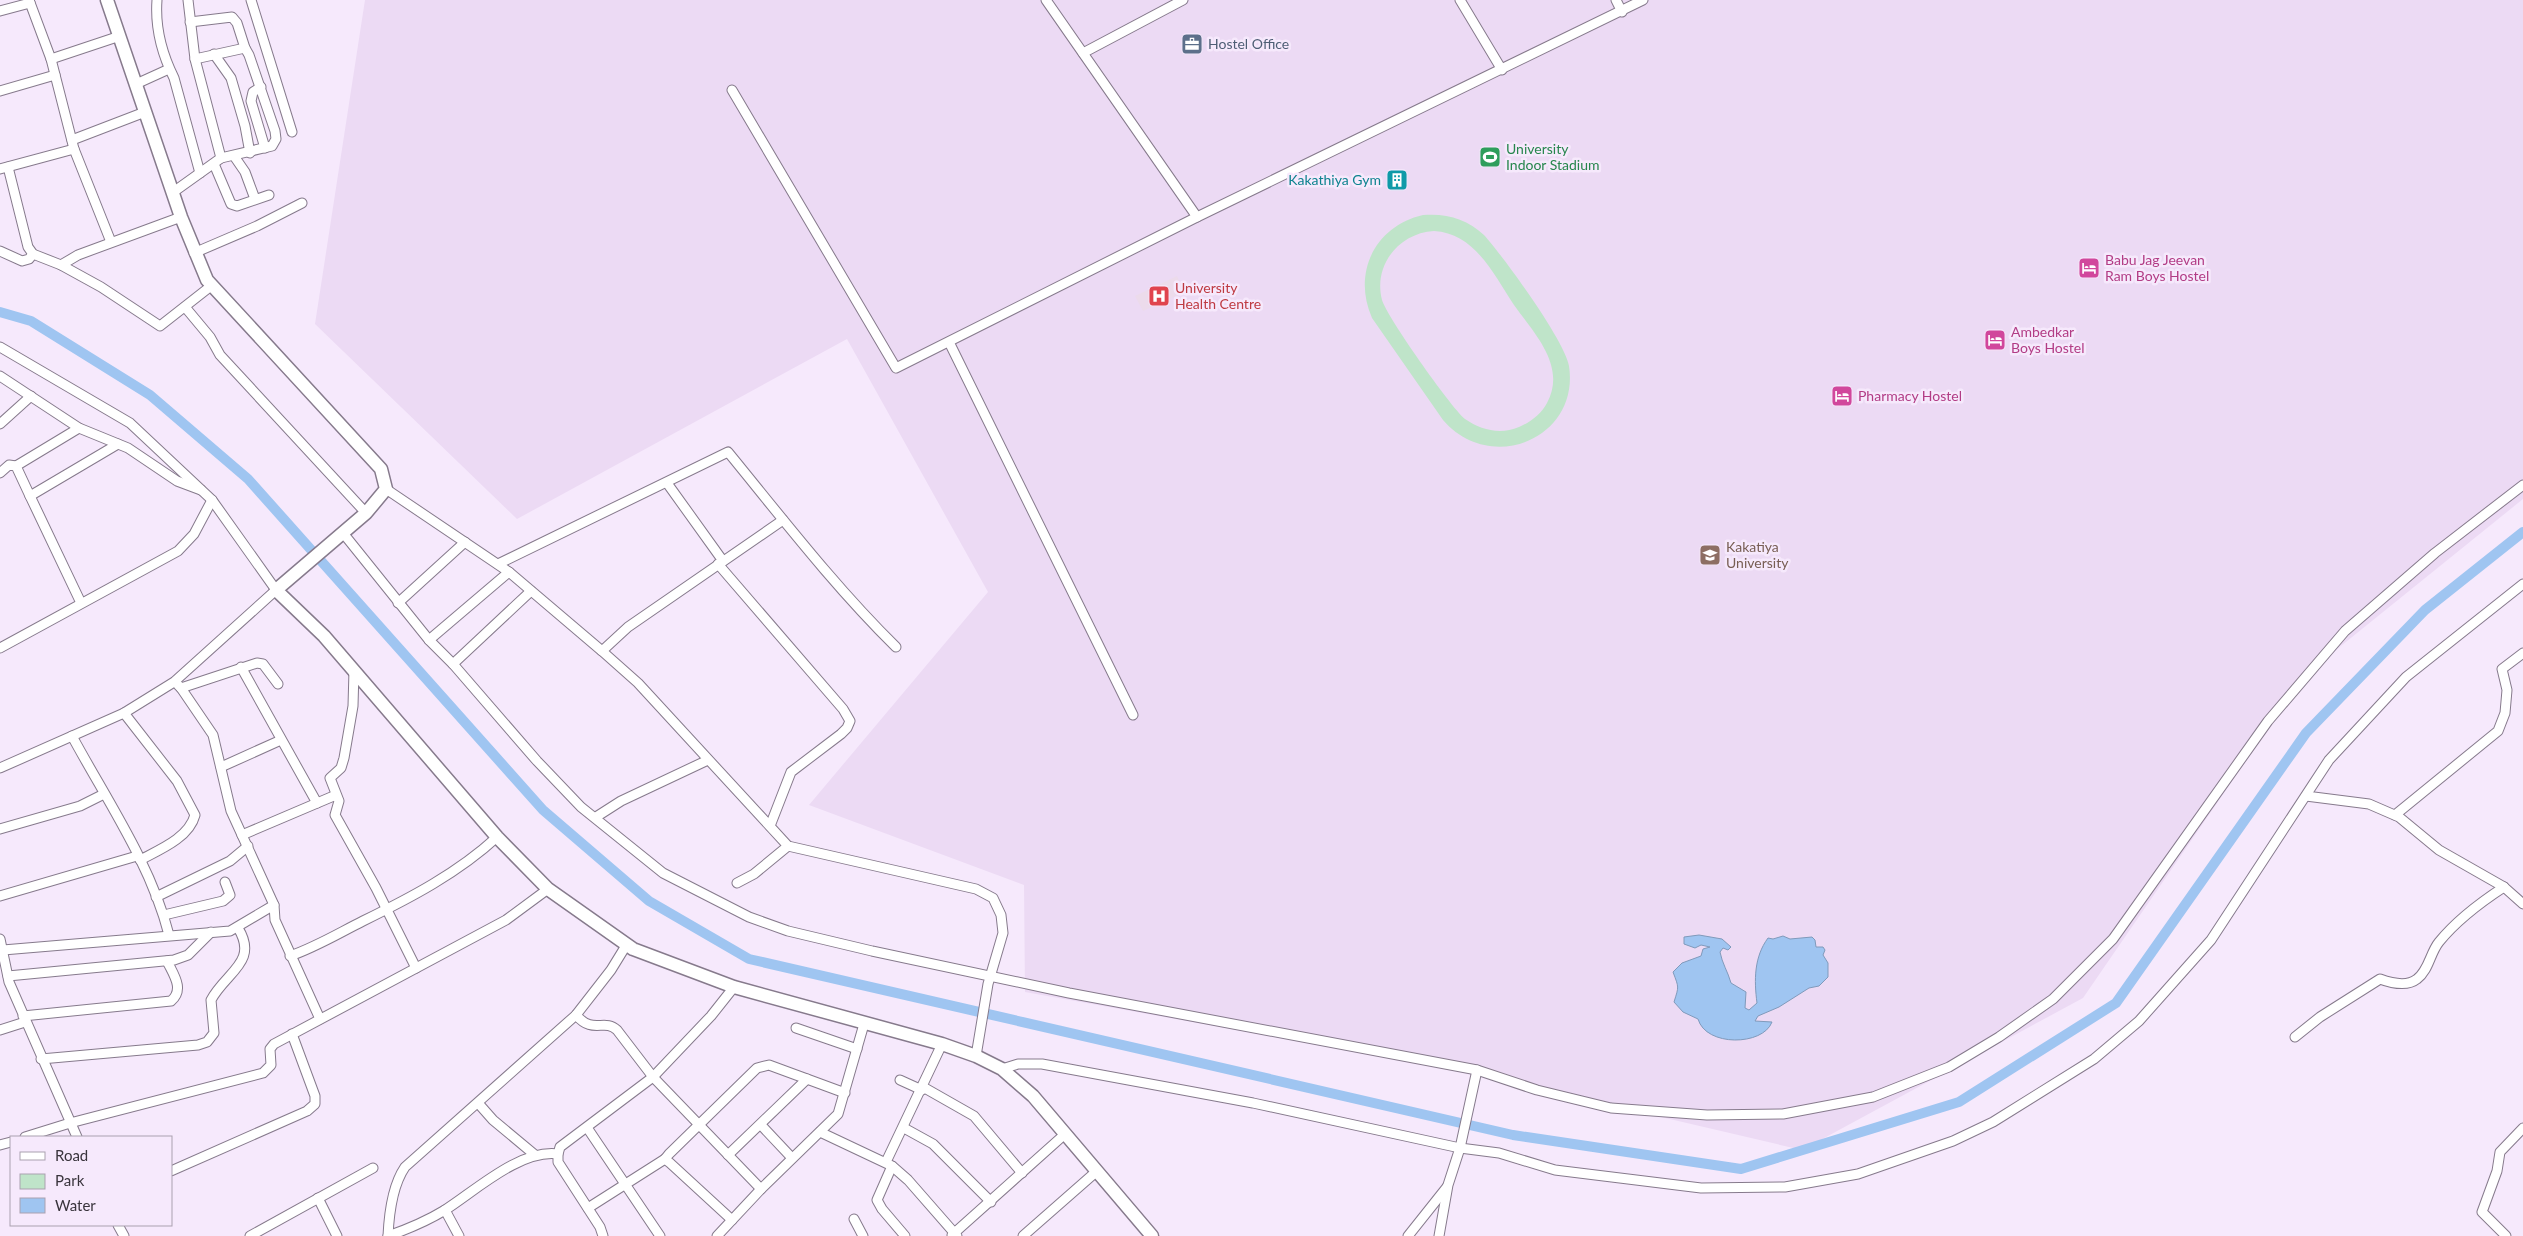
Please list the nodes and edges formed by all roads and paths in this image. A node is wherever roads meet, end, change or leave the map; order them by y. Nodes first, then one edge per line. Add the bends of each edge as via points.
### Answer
1 (107, 0) edge
2 (157, 0) edge
3 (188, 0) edge
4 (251, 0) edge
5 (1046, 0) edge
6 (1182, 0) edge
7 (1460, 0) edge
8 (1616, 0) edge
9 (1643, 0) edge
10 (30, 2) edge
11 (0, 11) edge
12 (1622, 12) junction
13 (190, 22) junction
14 (120, 36) junction
15 (245, 48) junction
16 (1083, 53) junction
17 (214, 54) junction
18 (51, 59) junction
19 (194, 59) junction
20 (170, 69) junction
21 (1502, 70) junction
22 (55, 75) junction
23 (136, 84) junction
24 (260, 87) junction
25 (732, 90) dead end
26 (0, 91) edge
27 (268, 110) junction
28 (145, 112) junction
29 (255, 113) junction
30 (292, 132) dead end
31 (73, 145) junction
32 (265, 148) junction
33 (250, 153) junction
34 (234, 156) junction
35 (217, 161) junction
36 (4, 168) edge
37 (200, 174) junction
38 (172, 193) junction
39 (269, 195) dead end
40 (255, 200) junction
41 (302, 203) dead end
42 (1198, 217) junction
43 (181, 218) junction
44 (111, 242) junction
45 (0, 251) edge
46 (194, 252) junction
47 (33, 254) junction
48 (61, 265) junction
49 (211, 286) junction
50 (184, 307) junction
51 (949, 342) junction
52 (0, 347) edge
53 (0, 376) edge
54 (31, 396) junction
55 (0, 424) edge
56 (79, 428) junction
57 (118, 444) junction
58 (16, 466) junction
59 (0, 473) edge
60 (668, 483) junction
61 (2523, 485) edge
62 (386, 489) junction
63 (202, 490) junction
64 (30, 496) junction
65 (212, 500) junction
66 (366, 512) junction
67 (783, 520) junction
68 (340, 536) junction
69 (465, 542) junction
70 (721, 563) junction
71 (498, 564) junction
72 (509, 572) junction
73 (2523, 584) edge
74 (276, 590) junction
75 (531, 591) junction
76 (398, 602) junction
77 (82, 603) junction
78 (429, 640) junction
79 (896, 647) dead end
80 (0, 648) edge
81 (602, 651) junction
82 (2523, 653) edge
83 (453, 664) junction
84 (241, 667) junction
85 (354, 670) junction
86 (278, 684) dead end
87 (177, 685) junction
88 (124, 713) junction
89 (1133, 715) dead end
90 (72, 736) junction
91 (281, 740) junction
92 (708, 760) junction
93 (221, 767) junction
94 (0, 768) edge
95 (104, 794) junction
96 (336, 795) junction
97 (2306, 796) junction
98 (317, 803) junction
99 (2395, 816) junction
100 (596, 818) junction
101 (770, 826) junction
102 (0, 829) edge
103 (242, 834) junction
104 (497, 837) junction
105 (248, 846) junction
106 (788, 846) junction
107 (138, 858) junction
108 (225, 882) dead end
109 (737, 882) dead end
110 (2504, 887) junction
111 (548, 889) junction
112 (0, 896) edge
113 (156, 897) junction
114 (2523, 904) edge
115 (274, 905) junction
116 (386, 910) junction
117 (164, 915) junction
118 (238, 928) junction
119 (211, 932) junction
120 (169, 935) junction
121 (0, 939) edge
122 (626, 944) junction
123 (3, 950) junction
124 (290, 956) junction
125 (167, 961) junction
126 (416, 968) junction
127 (990, 979) junction
128 (6, 980) edge
129 (734, 987) junction
130 (576, 1015) junction
131 (24, 1019) junction
132 (320, 1019) junction
133 (864, 1024) junction
134 (796, 1028) dead end
135 (0, 1030) edge
136 (292, 1034) junction
137 (2295, 1037) dead end
138 (942, 1044) junction
139 (857, 1049) junction
140 (977, 1050) junction
141 (41, 1059) junction
142 (1002, 1069) junction
143 (1477, 1070) junction
144 (653, 1077) junction
145 (807, 1079) junction
146 (900, 1080) dead end
147 (922, 1089) junction
148 (845, 1093) junction
149 (478, 1103) junction
150 (70, 1123) junction
151 (700, 1125) junction
152 (761, 1125) junction
153 (588, 1128) junction
154 (904, 1128) junction
155 (2523, 1128) edge
156 (820, 1132) junction
157 (1065, 1134) junction
158 (0, 1135) edge
159 (28, 1136) edge
160 (76, 1136) edge
161 (5, 1143) edge
162 (1460, 1145) junction
163 (558, 1154) junction
164 (728, 1154) junction
165 (535, 1155) junction
166 (665, 1158) junction
167 (792, 1158) junction
168 (889, 1164) junction
169 (373, 1168) dead end
170 (172, 1171) edge
171 (1097, 1171) junction
172 (1022, 1173) junction
173 (626, 1185) junction
174 (1448, 1185) junction
175 (761, 1189) junction
176 (318, 1198) junction
177 (991, 1202) junction
178 (588, 1208) junction
179 (445, 1210) junction
180 (854, 1219) dead end
181 (732, 1220) junction
182 (263, 1233) edge
183 (658, 1235) edge
184 (954, 1235) edge
185 (250, 1236) edge
186 (337, 1236) edge
187 (388, 1236) edge
188 (459, 1236) edge
189 (603, 1236) edge
190 (717, 1236) edge
191 (863, 1236) edge
192 (905, 1236) edge
193 (1023, 1236) edge
194 (1152, 1236) edge
195 (1408, 1236) edge
196 (1439, 1236) edge
197 (2506, 1236) edge

1 - 14 street
2 - 20 street via 157,23
3 - 13 street
4 - 30 street
5 - 16 street
6 - 16 street
7 - 21 street
8 - 12 street
9 - 12 street
10 - 11 street
10 - 18 street
12 - 21 street
13 - 15 street via 232,17 238,23
13 - 19 street
14 - 18 street
14 - 23 street
15 - 17 street
15 - 24 street
16 - 42 street
17 - 19 street
17 - 33 street via 231,78
18 - 22 street
19 - 35 street
20 - 23 street
20 - 37 street
21 - 42 street
22 - 26 street
22 - 31 street
23 - 28 street
24 - 27 street
24 - 29 street via 251,95
25 - 51 street via 896,368
27 - 29 street
27 - 32 street via 276,139 272,146
28 - 31 street
28 - 38 street
29 - 32 street
31 - 36 street
31 - 44 street
32 - 33 street
33 - 34 street
34 - 35 street
34 - 40 street via 245,172
35 - 37 street
35 - 40 street via 231,204 237,206
36 - 47 street via 28,247
37 - 38 street
38 - 43 street
39 - 40 street
41 - 46 street
42 - 51 street
43 - 44 street
43 - 46 street
44 - 48 street
45 - 47 street via 22,261
46 - 49 street
47 - 48 street
48 - 50 street via 155,325 163,325
49 - 50 street
49 - 62 street via 381,469
50 - 66 street via 210,337 220,355
51 - 89 street
52 - 63 street via 130,423
53 - 54 street
54 - 55 street
54 - 56 street
56 - 57 street
56 - 58 street
57 - 63 street via 177,481
57 - 64 street
58 - 59 street via 9,465
58 - 64 street
60 - 67 street via 728,452
60 - 70 street
60 - 71 street
61 - 143 street via 2435,553 2345,631 2268,721 2113,939 2052,998 1999,1037 1949,1067 1873,1097 1783,1114 1707,1115 1610,1108 1537,1090
62 - 66 street
62 - 69 street
63 - 65 street
64 - 77 street
65 - 74 street
65 - 77 street via 194,534 178,551
66 - 68 street
67 - 70 street
67 - 79 street
68 - 74 street
68 - 76 street
69 - 71 street
69 - 76 street
70 - 81 street via 628,627
70 - 101 street via 850,721 847,728 791,772
71 - 72 street
72 - 75 street
72 - 78 street
73 - 97 street via 2406,677 2329,760
74 - 85 street
74 - 87 street
75 - 81 street
75 - 83 street
76 - 78 street
77 - 80 street
78 - 83 street
81 - 92 street via 638,683
82 - 99 street via 2502,669 2506,681 2505,713 2498,731
83 - 100 street via 553,779 580,807
84 - 86 street via 263,664
84 - 87 street
84 - 91 street
85 - 96 street via 353,706 344,758 341,768 330,778
85 - 104 street
87 - 88 street
87 - 93 street via 213,735
88 - 90 street
88 - 107 street via 177,781 195,815 180,836
90 - 94 street
90 - 95 street
91 - 93 street
91 - 98 street
92 - 100 street via 621,801
92 - 101 street
93 - 103 street via 227,800
95 - 102 street via 80,806
95 - 107 street
96 - 98 street
96 - 116 street via 340,805 335,815
97 - 99 street via 2369,804
97 - 162 street via 2211,940 2139,1022 2094,1059 1993,1122 1953,1141 1858,1174 1785,1187 1701,1188 1555,1170
98 - 103 street
99 - 110 street via 2438,850
100 - 127 street via 663,873 749,917 788,931
101 - 106 street
103 - 105 street
104 - 111 street
104 - 116 street via 459,868
105 - 113 street via 225,863
105 - 115 street
106 - 109 street via 754,874
106 - 127 street via 976,889 993,898 1001,916 1003,933
107 - 112 street
107 - 113 street
108 - 117 street via 228,898
110 - 114 street
110 - 137 street via 2438,943 2417,979 2403,984 2380,979
111 - 122 street
111 - 126 street via 506,920
113 - 117 street
115 - 118 street
115 - 124 street via 275,920
116 - 124 street via 321,944
116 - 126 street
117 - 120 street
118 - 119 street
118 - 141 street via 245,940 245,954 211,1000 214,1033 207,1042
119 - 120 street
119 - 125 street via 188,954
120 - 123 street
121 - 123 street
122 - 129 street
122 - 130 street via 611,970
123 - 128 street
124 - 132 street
125 - 128 street
125 - 131 street via 179,986 171,1001
126 - 132 street
127 - 140 street
127 - 143 street
128 - 131 street
129 - 133 street
129 - 144 street
130 - 144 street via 583,1024 614,1026
130 - 149 street
131 - 135 street
131 - 141 street
132 - 136 street
133 - 138 street
133 - 139 street
134 - 139 street
136 - 150 street via 272,1046 271,1064 263,1073
136 - 170 street via 316,1104 307,1111
138 - 140 street
138 - 147 street
139 - 148 street
140 - 142 street
141 - 150 street
142 - 157 street via 1033,1096
142 - 162 street via 1018,1064 1042,1064
143 - 162 street
144 - 151 street
144 - 153 street
145 - 148 street
145 - 151 street via 770,1065 758,1068
145 - 152 street
146 - 147 street
147 - 154 street
147 - 172 street via 974,1116
148 - 156 street via 838,1114
149 - 165 street
149 - 187 street via 412,1159 400,1174
150 - 159 street
150 - 160 street
151 - 164 street
151 - 166 street
152 - 164 street
152 - 167 street
153 - 163 street via 566,1142
153 - 173 street
154 - 168 street
154 - 177 street via 933,1144
155 - 197 street via 2500,1152 2497,1171 2482,1212
156 - 167 street
156 - 168 street
157 - 171 street
157 - 172 street
158 - 161 street
162 - 174 street
163 - 165 street via 546,1152
163 - 178 street via 564,1173
164 - 175 street
165 - 179 street via 492,1178
166 - 173 street
166 - 181 street
167 - 175 street
168 - 184 street via 908,1180
168 - 192 street via 877,1200
169 - 176 street
171 - 193 street
171 - 194 street
172 - 177 street
173 - 178 street
173 - 183 street
174 - 195 street
174 - 196 street
175 - 181 street
176 - 182 street
176 - 186 street
177 - 184 street
178 - 189 street
179 - 187 street
179 - 188 street
180 - 191 street
181 - 190 street
182 - 185 street

